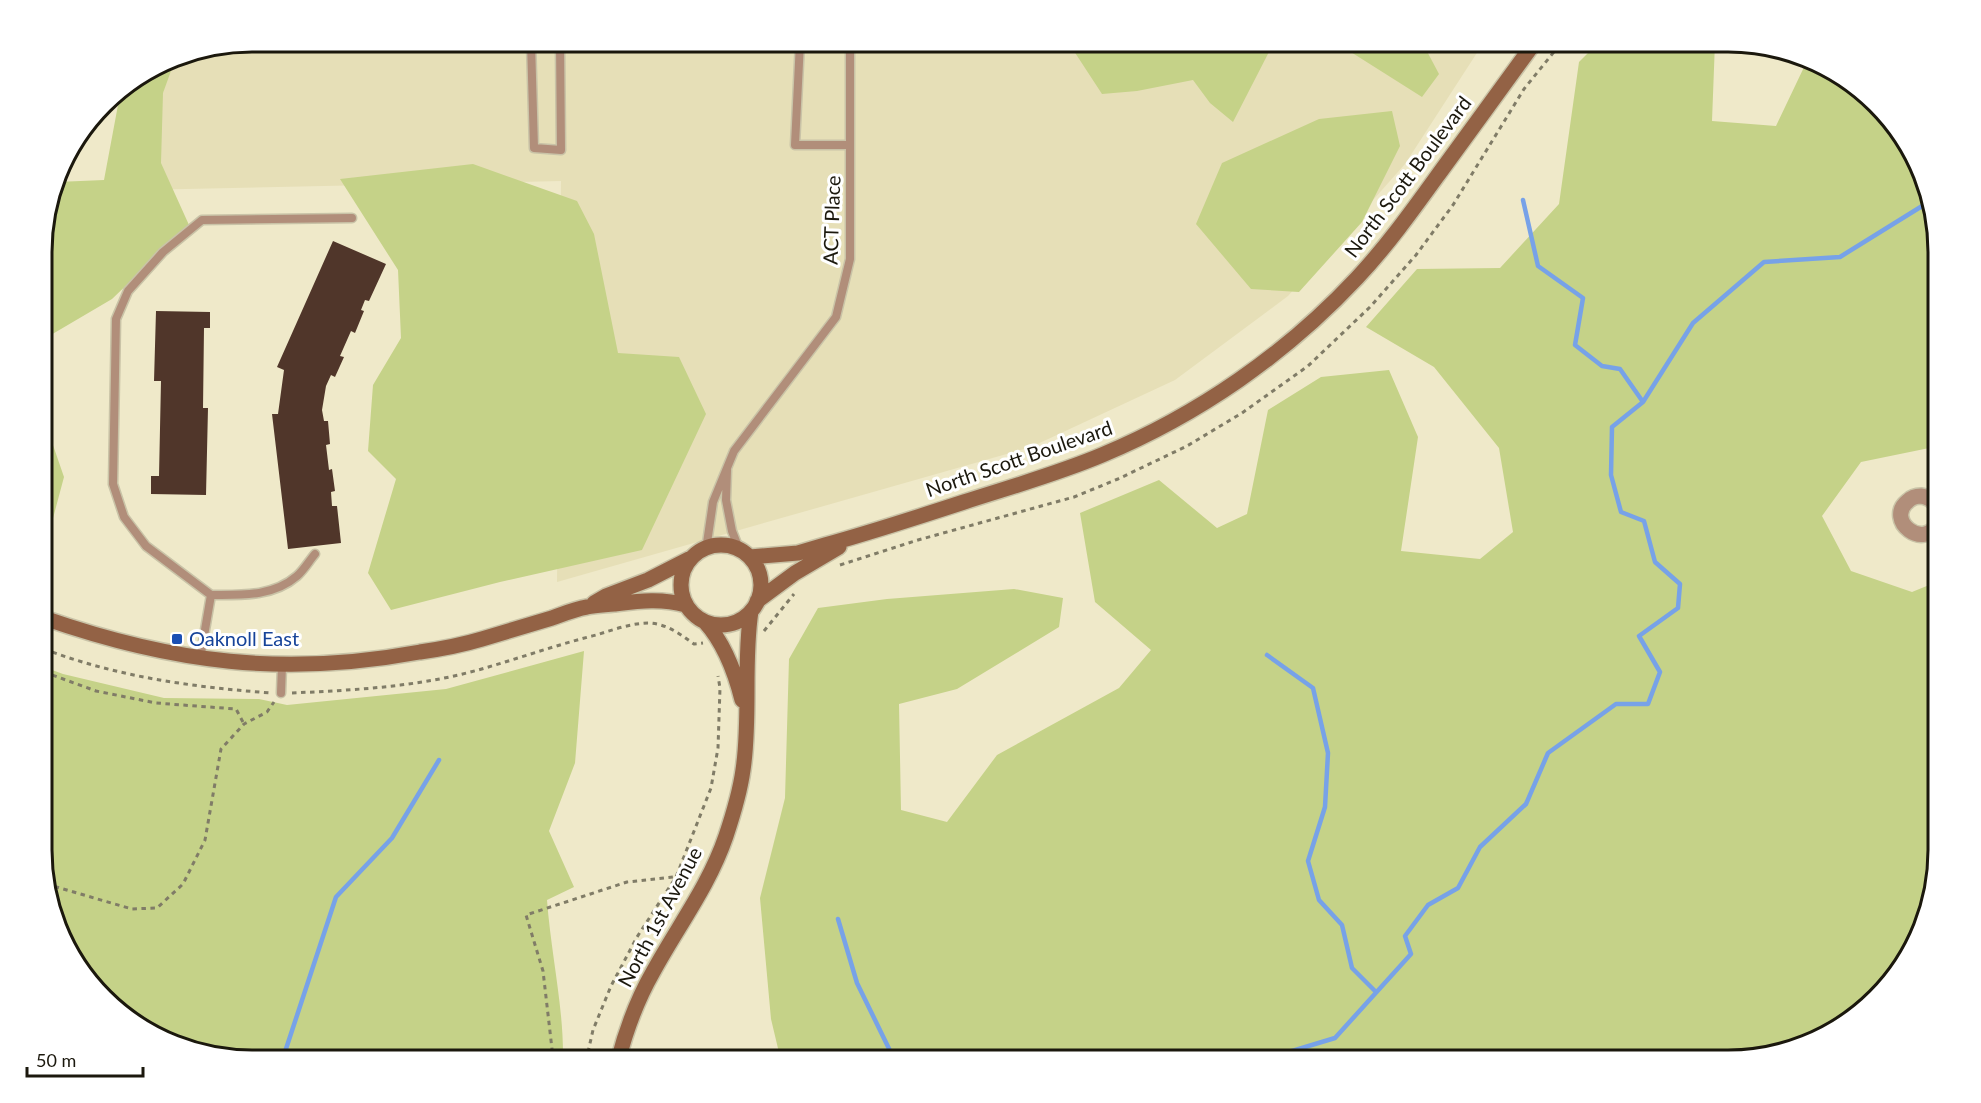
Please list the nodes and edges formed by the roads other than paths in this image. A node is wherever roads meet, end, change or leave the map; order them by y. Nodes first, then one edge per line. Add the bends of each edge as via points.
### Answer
1 (531, 52) edge
2 (560, 52) edge
3 (800, 52) edge
4 (850, 52) edge
5 (1528, 52) edge
6 (850, 146) junction
7 (352, 218) dead end
8 (727, 470) junction
9 (1928, 498) edge
10 (1928, 533) edge
11 (851, 538) junction
12 (704, 549) junction
13 (745, 553) junction
14 (315, 554) dead end
15 (691, 558) junction
16 (211, 595) junction
17 (686, 605) junction
18 (754, 606) junction
19 (586, 607) junction
20 (52, 621) edge
21 (705, 622) junction
22 (200, 659) junction
23 (282, 665) junction
24 (281, 693) road end
25 (747, 721) junction
26 (622, 1050) edge

1 - 2 lane via 534,148 561,150
3 - 6 lane via 795,145
4 - 6 lane, ACT Place
5 - 11 main road, North Scott Boulevard via 1397,231 1324,311 1250,373 1165,425 1102,455
6 - 8 lane, ACT Place via 850,259 836,316 734,451
7 - 16 lane via 201,220 163,252 128,291 116,319 113,484 124,517 146,546
8 - 12 lane, ACT Place via 717,488
8 - 13 lane, ACT Place via 726,500 732,531
9 - 10 street via 1916,496 1905,504 1901,516 1905,527 1916,534
11 - 13 main road, North Scott Boulevard via 798,553
11 - 18 main road, North Scott Boulevard via 795,573
12 - 13 main road via 726,545
12 - 15 main road
13 - 18 main road via 758,569 761,582
14 - 16 lane via 282,586 261,593
15 - 17 main road via 681,581
15 - 19 main road
16 - 22 lane
17 - 19 main road via 655,600
17 - 21 main road
18 - 21 main road via 731,624
18 - 25 main road, North 1st Avenue via 748,637
19 - 23 main road via 479,640 420,652 360,661
20 - 22 main road via 135,646
21 - 25 main road, North 1st Avenue via 726,654
22 - 23 main road
23 - 24 lane
25 - 26 main road, North 1st Avenue via 743,771 726,837 697,901 652,972

